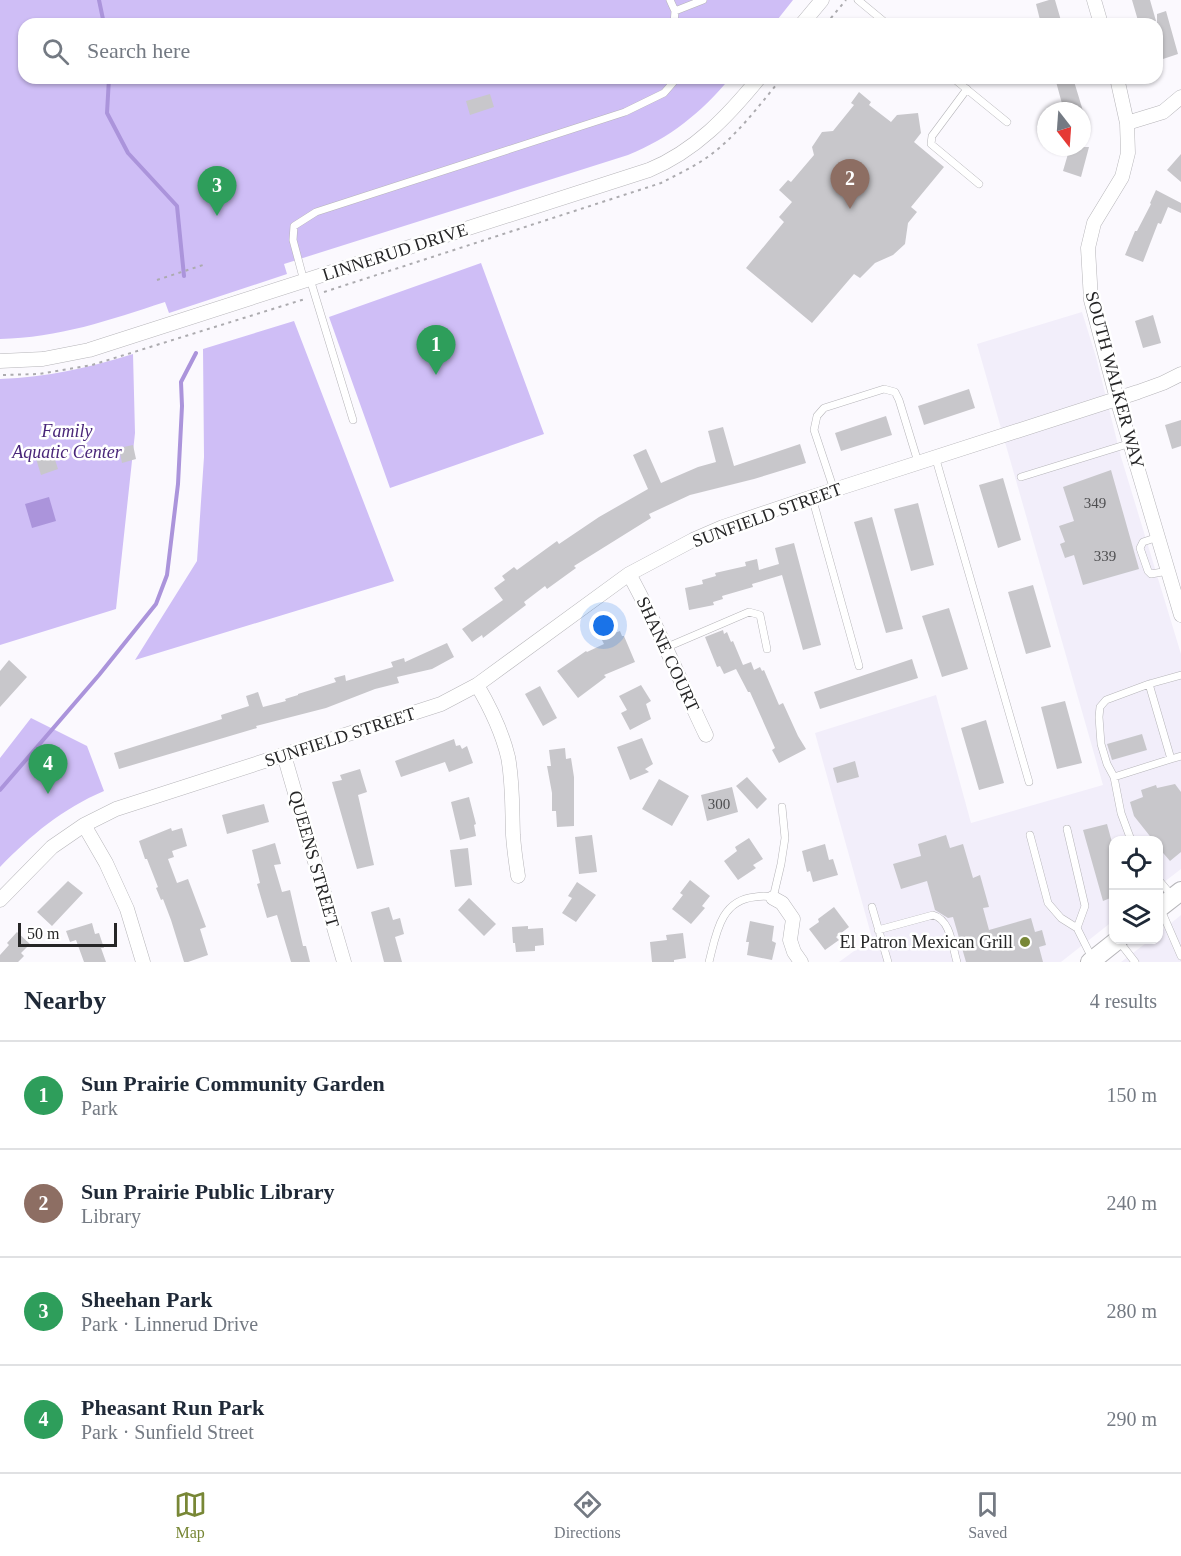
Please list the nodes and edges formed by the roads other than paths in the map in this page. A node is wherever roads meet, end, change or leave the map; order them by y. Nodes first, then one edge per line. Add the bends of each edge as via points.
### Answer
1 (670, 0) edge
2 (703, 0) edge
3 (822, 0) edge
4 (858, 0) edge
5 (1094, 0) edge
6 (675, 11) junction
7 (674, 18) edge
8 (807, 18) edge
9 (880, 18) edge
10 (1099, 18) edge
11 (672, 84) edge
12 (754, 84) edge
13 (961, 84) edge
14 (1119, 84) edge
15 (967, 89) junction
16 (1181, 97) edge
17 (1007, 122) dead end
18 (1126, 123) junction
19 (979, 184) dead end
20 (307, 280) junction
21 (0, 361) edge
22 (1181, 374) edge
23 (1117, 399) junction
24 (353, 420) dead end
25 (1131, 443) junction
26 (935, 456) junction
27 (918, 462) junction
28 (1021, 477) dead end
29 (834, 490) junction
30 (812, 497) junction
31 (1158, 537) junction
32 (1168, 571) junction
33 (629, 574) junction
34 (1181, 615) edge
35 (665, 648) junction
36 (767, 649) dead end
37 (859, 666) dead end
38 (1181, 675) edge
39 (1149, 684) junction
40 (477, 685) junction
41 (706, 735) dead end
42 (284, 755) junction
43 (1181, 756) edge
44 (1171, 759) junction
45 (1114, 777) junction
46 (1029, 782) dead end
47 (782, 807) dead end
48 (84, 825) junction
49 (1067, 829) dead end
50 (1030, 835) dead end
51 (1130, 836) edge
52 (518, 876) dead end
53 (773, 898) junction
54 (0, 900) edge
55 (1168, 901) edge
56 (872, 907) dead end
57 (1077, 928) junction
58 (878, 930) junction
59 (1114, 944) edge
60 (1122, 944) edge
61 (1181, 956) edge
62 (1092, 961) edge
63 (143, 962) edge
64 (344, 962) edge
65 (710, 962) edge
66 (801, 962) edge
67 (888, 962) edge
68 (957, 962) edge
69 (1135, 962) edge

1 - 6 lane
2 - 6 lane
3 - 8 street
4 - 9 lane
5 - 10 street
6 - 7 lane
11 - 20 lane via 664,93 625,112 316,212 294,226 293,240
12 - 20 street, LINNERUD DRIVE via 709,132 659,166
13 - 15 lane
14 - 18 street, SOUTH WALKER WAY
15 - 17 lane
15 - 19 lane via 932,136 932,144
16 - 18 street via 1163,112
18 - 23 street, SOUTH WALKER WAY via 1128,153 1122,177 1094,223 1088,248 1091,300
20 - 21 street, LINNERUD DRIVE via 89,350 43,359
20 - 24 lane
22 - 23 street, SUNFIELD STREET
23 - 25 street, SOUTH WALKER WAY
23 - 26 street, SUNFIELD STREET
25 - 28 lane
25 - 31 street, SOUTH WALKER WAY
26 - 27 street, SUNFIELD STREET
26 - 46 lane
27 - 29 street, SUNFIELD STREET
27 - 29 lane via 895,392 884,389 824,408 814,429
29 - 30 street, SUNFIELD STREET
30 - 33 street, SUNFIELD STREET via 723,527
30 - 37 lane
31 - 32 street, SOUTH WALKER WAY
31 - 32 lane via 1143,542 1140,548 1151,574
32 - 34 street, SOUTH WALKER WAY
33 - 35 street, SHANE COURT
33 - 40 street, SUNFIELD STREET
35 - 36 lane via 749,612 760,615
35 - 41 street, SHANE COURT
38 - 39 lane
39 - 44 lane
39 - 45 lane via 1106,700 1100,707 1101,744
40 - 42 street, SUNFIELD STREET via 441,704
40 - 52 street via 508,757
42 - 48 street, SUNFIELD STREET via 136,802
42 - 64 street, QUEENS STREET
43 - 44 lane
44 - 45 lane
45 - 51 lane
47 - 53 lane via 785,838
48 - 54 street, SUNFIELD STREET via 52,847
48 - 63 street via 127,909
49 - 57 lane via 1085,906
50 - 57 lane via 1048,903
53 - 65 lane via 749,897 734,904 720,920
53 - 66 street via 782,903 793,919 790,940
55 - 61 lane
56 - 58 lane
57 - 62 lane
58 - 67 lane
58 - 68 lane via 933,915 941,917
59 - 62 main road
60 - 69 lane

